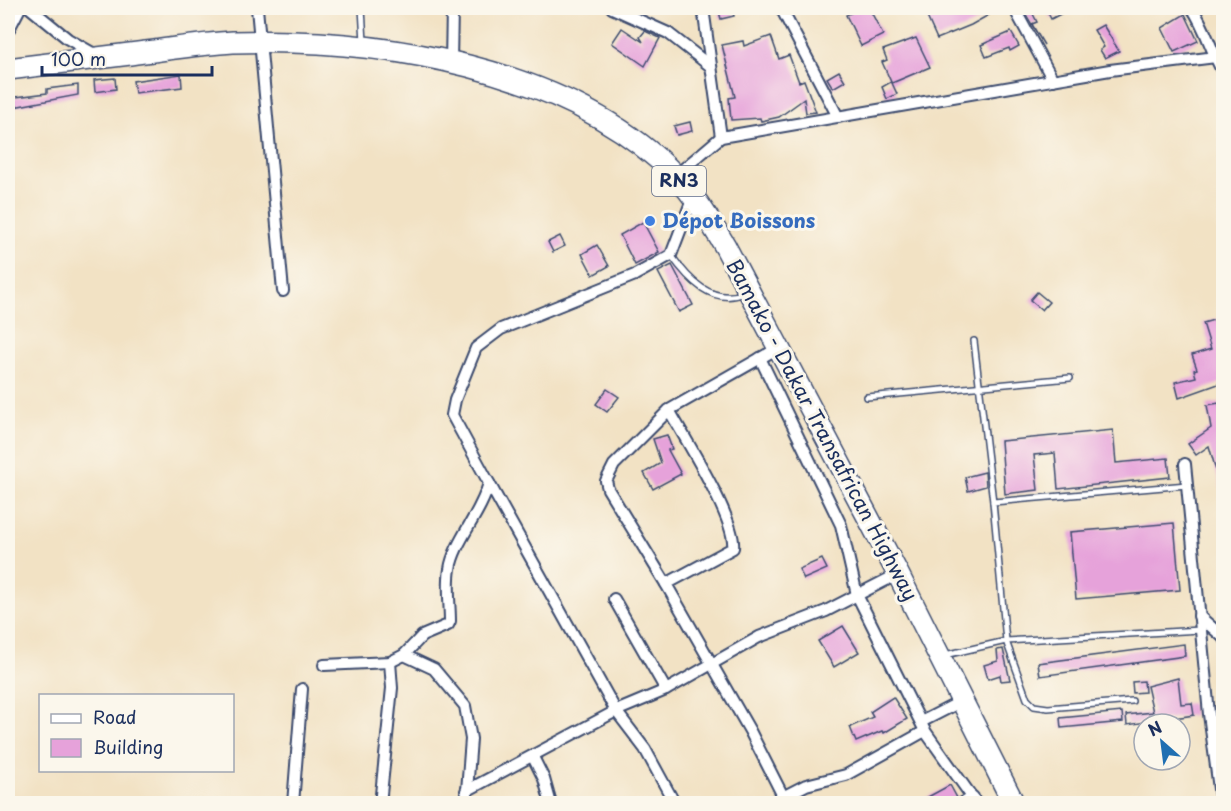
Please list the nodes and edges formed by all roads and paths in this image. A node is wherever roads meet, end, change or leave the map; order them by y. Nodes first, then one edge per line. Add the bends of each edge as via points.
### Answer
1 (20, 8) edge
2 (30, 8) edge
3 (257, 8) edge
4 (362, 8) edge
5 (452, 8) edge
6 (612, 8) edge
7 (703, 8) edge
8 (781, 8) edge
9 (1014, 8) edge
10 (1192, 8) edge
11 (8, 31) edge
12 (258, 42) junction
13 (364, 47) junction
14 (1219, 57) edge
15 (100, 58) junction
16 (451, 63) junction
17 (709, 65) junction
18 (8, 69) edge
19 (1224, 74) edge
20 (1053, 80) junction
21 (837, 117) junction
22 (721, 137) junction
23 (675, 176) junction
24 (693, 197) junction
25 (671, 255) junction
26 (283, 291) dead end
27 (749, 291) junction
28 (975, 341) dead end
29 (780, 347) junction
30 (760, 358) junction
31 (1070, 378) dead end
32 (980, 387) junction
33 (867, 397) dead end
34 (669, 410) junction
35 (1185, 464) dead end
36 (489, 483) junction
37 (1187, 485) junction
38 (993, 502) junction
39 (898, 574) junction
40 (666, 584) junction
41 (857, 595) junction
42 (614, 599) dead end
43 (1199, 616) junction
44 (1201, 630) junction
45 (1224, 638) edge
46 (1006, 641) junction
47 (404, 655) junction
48 (940, 656) junction
49 (390, 662) junction
50 (711, 663) junction
51 (324, 665) dead end
52 (302, 688) dead end
53 (666, 690) junction
54 (962, 700) junction
55 (1132, 701) dead end
56 (616, 711) junction
57 (923, 726) junction
58 (533, 757) junction
59 (466, 791) junction
60 (785, 800) edge
61 (975, 800) edge
62 (293, 804) edge
63 (380, 804) edge
64 (466, 804) edge
65 (551, 804) edge
66 (675, 804) edge
67 (769, 804) edge
68 (961, 804) edge
69 (1014, 804) edge
70 (1221, 804) edge

1 - 11 street
2 - 15 street via 68,39
3 - 12 street
4 - 13 lane
5 - 16 street
6 - 17 street via 668,33
7 - 17 street
8 - 21 street
9 - 20 street
10 - 14 street
12 - 13 highway, Bamako - Dakar Transafrican Highway / RN3
12 - 15 highway, Bamako - Dakar Transafrican Highway / RN3 via 195,45
12 - 26 street
13 - 16 highway, Bamako - Dakar Transafrican Highway / RN3
14 - 19 street
14 - 20 street
15 - 18 highway, Bamako - Dakar Transafrican Highway / RN3
16 - 23 highway, Bamako - Dakar Transafrican Highway / RN3 via 518,81 578,106 625,134
17 - 22 street
20 - 21 street
21 - 22 street
22 - 23 street
23 - 24 highway, Bamako - Dakar Transafrican Highway / RN3
24 - 25 street
24 - 27 highway, Bamako - Dakar Transafrican Highway / RN3
25 - 27 lane via 685,274 714,295 723,298
25 - 36 street via 635,275 501,329 476,348 452,416
27 - 29 highway, Bamako - Dakar Transafrican Highway / RN3
28 - 32 lane
29 - 30 street
29 - 39 highway, Bamako - Dakar Transafrican Highway / RN3
30 - 34 street
30 - 41 street via 841,525
31 - 32 lane
32 - 33 lane
32 - 38 lane
34 - 40 street via 614,465 606,481
34 - 40 street via 717,497 734,540 733,548
35 - 37 street
36 - 47 street via 483,504 450,569 450,621 422,636
36 - 56 street
37 - 38 lane
37 - 43 street
38 - 46 lane
39 - 41 street
39 - 48 highway, Bamako - Dakar Transafrican Highway / RN3
40 - 50 street
41 - 50 street via 759,637
41 - 57 street
42 - 53 street
43 - 44 street
43 - 45 street
44 - 46 lane
44 - 70 street
46 - 48 lane
46 - 55 lane via 1027,699 1034,706
47 - 49 street
47 - 59 street via 434,669 465,706 471,739
48 - 54 highway, Bamako - Dakar Transafrican Highway / RN3
49 - 51 street
49 - 63 street via 392,688
50 - 53 street
50 - 60 street
52 - 62 street
53 - 56 street
54 - 57 street
54 - 69 highway, Bamako - Dakar Transafrican Highway / RN3
56 - 58 street
56 - 66 street via 645,749
57 - 60 street via 846,775 806,785
57 - 61 street
58 - 59 street
58 - 65 street
59 - 64 street
60 - 67 street
61 - 68 street

